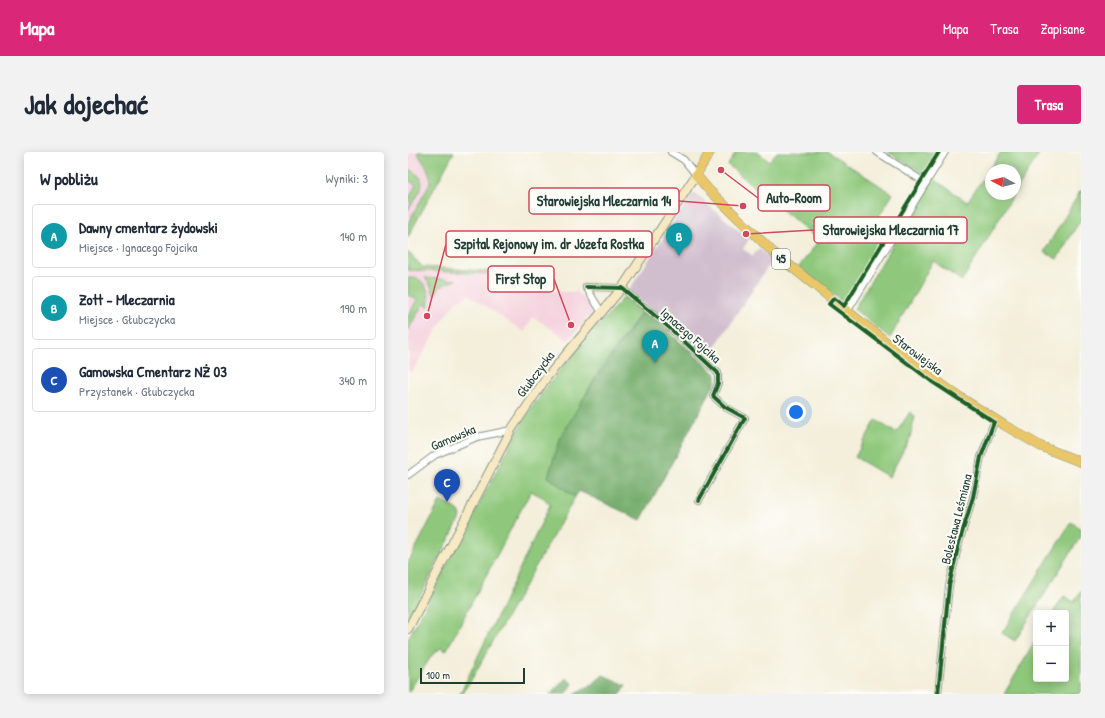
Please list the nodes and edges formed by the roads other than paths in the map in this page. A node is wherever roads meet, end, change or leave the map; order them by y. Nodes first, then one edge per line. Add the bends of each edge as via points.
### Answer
1 (671, 152) edge
2 (710, 152) edge
3 (877, 152) edge
4 (945, 152) edge
5 (696, 175) junction
6 (926, 183) junction
7 (622, 288) junction
8 (847, 312) junction
9 (602, 313) junction
10 (994, 422) dead end
11 (511, 430) junction
12 (1081, 462) edge
13 (408, 475) edge
14 (699, 500) dead end
15 (408, 629) edge
16 (938, 694) edge

1 - 5 street via 684,160
2 - 5 main road, Głubczycka
3 - 6 street
4 - 6 street
5 - 7 main road, Głubczycka
5 - 8 main road, Starowiejska / 45 via 765,245
6 - 8 street
7 - 9 main road, Głubczycka
7 - 9 street via 586,287
7 - 14 street, Ignacego Fojcika via 718,373 718,383 713,396 725,407 745,418
8 - 12 main road, Starowiejska / 45 via 975,407 1040,446
9 - 11 main road, Głubczycka via 547,376
10 - 16 street, Bolesława Leśmiana via 981,457 949,586
11 - 13 street, Gamowska via 477,437 435,455
11 - 15 main road, Głubczycka

